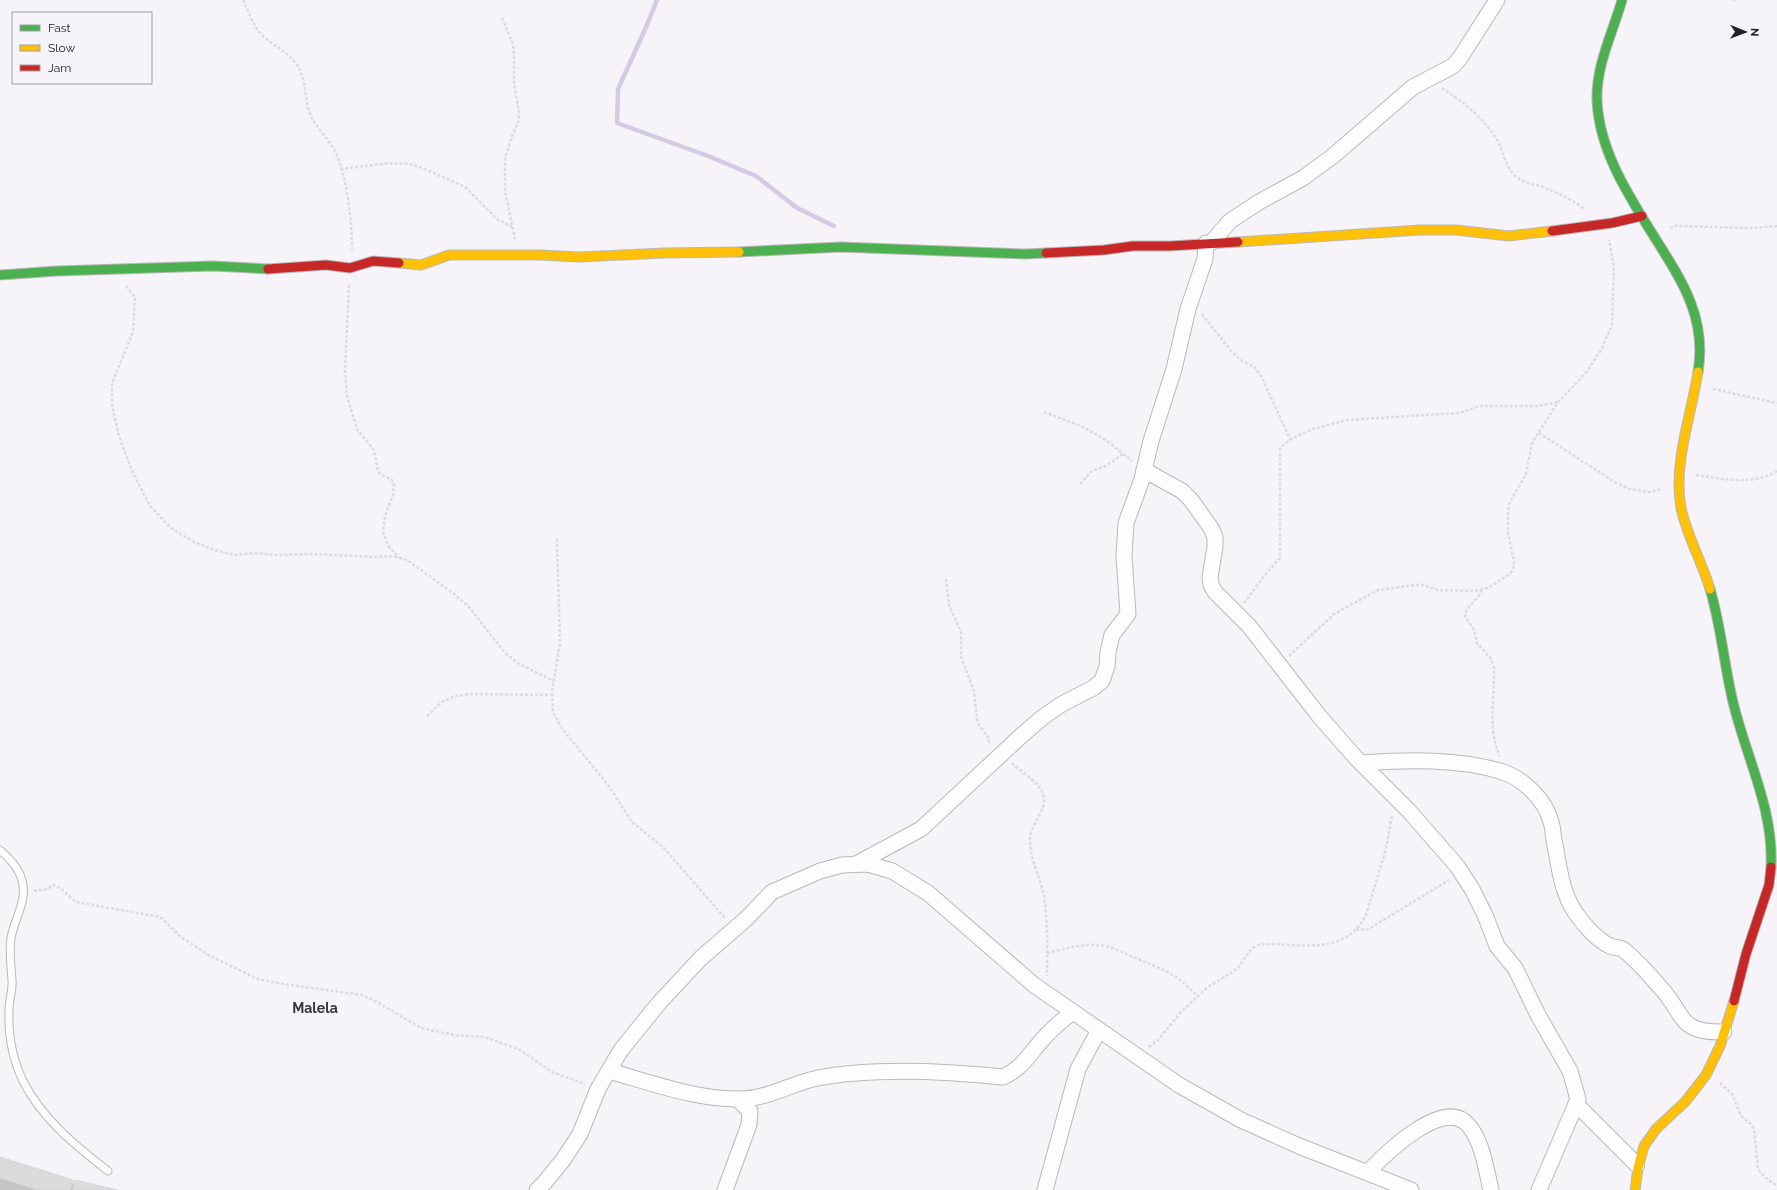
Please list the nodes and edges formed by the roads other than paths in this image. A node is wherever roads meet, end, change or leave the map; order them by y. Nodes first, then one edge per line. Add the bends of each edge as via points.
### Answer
1 (1497, 0) edge
2 (1622, 0) edge
3 (1642, 216) junction
4 (1209, 242) junction
5 (0, 274) edge
6 (1144, 469) junction
7 (1361, 763) junction
8 (0, 850) edge
9 (856, 864) junction
10 (1073, 1012) junction
11 (1099, 1030) junction
12 (1724, 1032) junction
13 (609, 1071) junction
14 (738, 1098) junction
15 (1576, 1104) junction
16 (1637, 1165) junction
17 (108, 1171) dead end
18 (1368, 1172) junction
19 (536, 1190) edge
20 (725, 1190) edge
21 (1045, 1190) edge
22 (1411, 1190) edge
23 (1491, 1190) edge
24 (1539, 1190) edge
25 (1635, 1190) edge

1 - 4 street via 1453,66 1413,87 1309,174 1259,202 1230,222
2 - 3 street via 1600,70 1597,100 1603,136 1608,149
3 - 4 street via 1509,236 1456,230 1426,230
3 - 12 street via 1686,288 1701,339 1697,383 1680,460 1681,507 1715,608 1736,713 1762,788 1773,838 1772,870 1764,905 1754,928
4 - 5 street via 1025,254 841,247 579,257 525,254 449,255 421,265 373,262 356,268 326,264 294,268 250,269 222,266
4 - 6 street
6 - 7 street via 1182,491 1191,500 1215,537 1211,585
6 - 9 street via 1126,523 1124,556 1128,614 1112,635 1102,681 1062,704 1022,735 921,829
7 - 12 street via 1434,760 1503,772 1519,781 1547,809 1562,884 1576,913 1599,938 1610,946 1623,948 1663,990 1684,1021 1701,1031
7 - 15 street via 1394,794 1462,873 1485,915 1497,946 1515,968 1570,1071 1578,1099
8 - 17 lane via 9,857 23,883 10,949 12,980 9,1022 14,1056 23,1081 51,1121
9 - 10 street via 868,864 892,871 928,893 1034,985
9 - 13 street via 820,871 772,892 701,958 659,1003 621,1050
10 - 11 street
10 - 14 street via 1052,1028 1025,1062 1003,1077 925,1071 869,1072 817,1078 768,1095
11 - 18 street via 1179,1086 1241,1120 1299,1146
11 - 21 street via 1078,1070
12 - 16 street via 1708,1069 1684,1104 1654,1131 1644,1144
13 - 14 street via 692,1093 719,1098
13 - 19 street via 598,1089 580,1134 563,1160
14 - 20 street via 750,1111 749,1124
15 - 16 street
15 - 24 street
16 - 25 street
18 - 22 street
18 - 23 street via 1404,1139 1428,1124 1453,1117 1461,1119 1469,1126 1482,1153

